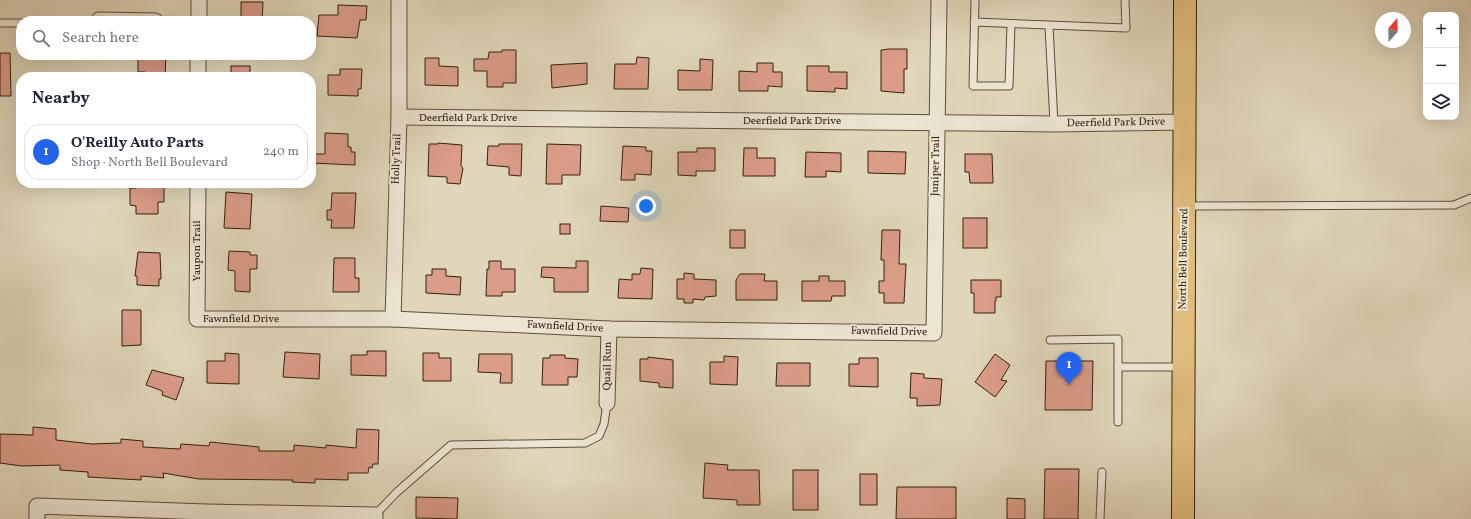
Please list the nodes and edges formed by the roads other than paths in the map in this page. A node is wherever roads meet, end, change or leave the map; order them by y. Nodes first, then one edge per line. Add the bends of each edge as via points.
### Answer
1 (199, 0) edge
2 (399, 0) edge
3 (939, 0) edge
4 (975, 0) edge
5 (1125, 0) edge
6 (1185, 0) edge
7 (199, 16) edge
8 (974, 22) junction
9 (16, 23) edge
10 (0, 24) edge
11 (1011, 24) junction
12 (1049, 26) junction
13 (198, 60) edge
14 (198, 72) edge
15 (399, 117) junction
16 (937, 122) junction
17 (1186, 122) junction
18 (1054, 124) junction
19 (198, 188) edge
20 (1471, 198) edge
21 (1185, 206) junction
22 (197, 319) joint
23 (393, 319) junction
24 (609, 329) junction
25 (934, 333) joint
26 (1050, 340) dead end
27 (1118, 366) junction
28 (1183, 367) junction
29 (607, 403) joint
30 (1118, 422) dead end
31 (1102, 472) dead end
32 (37, 512) edge
33 (206, 516) edge
34 (375, 517) edge
35 (1100, 519) edge
36 (1183, 519) edge

1 - 7 street
2 - 15 street, Holly Trail
3 - 16 street, Juniper Trail
4 - 8 lane
5 - 12 lane via 1126,28
6 - 17 main road, North Bell Boulevard
8 - 11 lane
8 - 11 lane via 973,86 1009,86
9 - 10 lane
11 - 12 lane
12 - 18 lane
13 - 14 street
15 - 16 street, Deerfield Park Drive
15 - 23 street, Holly Trail
16 - 18 street, Deerfield Park Drive
16 - 25 street, Juniper Trail
17 - 18 street, Deerfield Park Drive
17 - 21 main road, North Bell Boulevard
19 - 22 street, Yaupon Trail
20 - 21 lane via 1454,205
21 - 28 main road, North Bell Boulevard
22 - 23 street, Fawnfield Drive
23 - 24 street, Fawnfield Drive
24 - 25 street, Fawnfield Drive
24 - 29 street, Quail Run
26 - 27 lane via 1118,339
27 - 28 lane
27 - 30 lane
28 - 36 main road, North Bell Boulevard
29 - 34 lane via 604,424 599,436 585,443 451,445 397,492
31 - 35 lane
32 - 33 street
33 - 34 street

